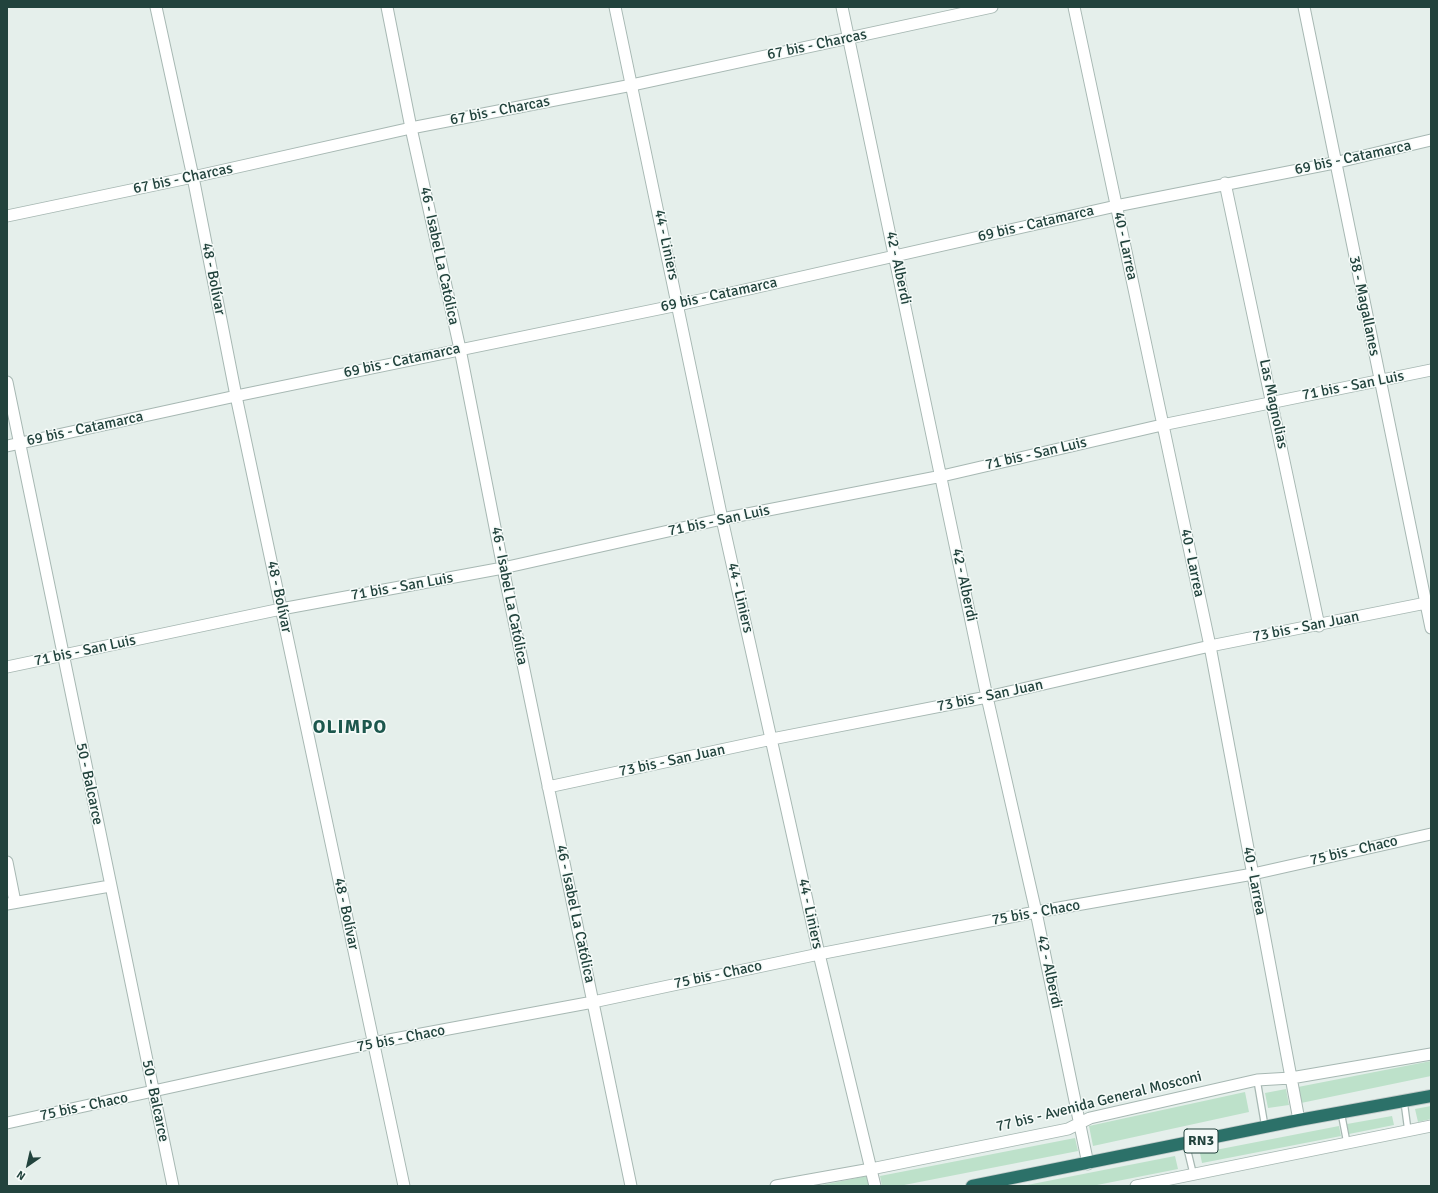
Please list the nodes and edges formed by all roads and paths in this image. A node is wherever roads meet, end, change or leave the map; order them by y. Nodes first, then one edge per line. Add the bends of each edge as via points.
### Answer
1 (156, 7) edge
2 (387, 7) edge
3 (616, 7) edge
4 (842, 7) edge
5 (992, 7) edge
6 (1074, 7) edge
7 (1304, 7) edge
8 (848, 38) junction
9 (632, 85) junction
10 (411, 128) junction
11 (1431, 140) edge
12 (1334, 163) junction
13 (193, 177) junction
14 (1225, 183) junction
15 (1116, 206) junction
16 (7, 216) edge
17 (895, 256) junction
18 (678, 305) junction
19 (460, 349) junction
20 (1431, 370) edge
21 (7, 382) edge
22 (1379, 382) junction
23 (236, 396) junction
24 (1273, 402) junction
25 (1162, 426) junction
26 (20, 444) junction
27 (7, 446) edge
28 (942, 476) junction
29 (722, 519) junction
30 (503, 568) junction
31 (1429, 603) edge
32 (281, 609) junction
33 (1319, 626) junction
34 (1431, 628) edge
35 (1210, 646) junction
36 (63, 656) junction
37 (7, 667) edge
38 (987, 697) junction
39 (772, 739) junction
40 (548, 787) junction
41 (1431, 834) edge
42 (7, 862) edge
43 (1253, 874) junction
44 (110, 886) junction
45 (11, 903) edge
46 (1036, 912) junction
47 (819, 954) junction
48 (593, 1002) junction
49 (373, 1043) junction
50 (1431, 1054) edge
51 (1291, 1078) junction
52 (1257, 1080) junction
53 (153, 1092) junction
54 (1431, 1096) edge
55 (1404, 1101) junction
56 (1341, 1112) junction
57 (1299, 1120) junction
58 (1080, 1122) junction
59 (7, 1123) edge
60 (1431, 1126) edge
61 (1265, 1127) junction
62 (1408, 1131) junction
63 (1347, 1143) junction
64 (1186, 1144) junction
65 (1088, 1164) junction
66 (871, 1169) junction
67 (1193, 1173) junction
68 (173, 1186) edge
69 (404, 1186) edge
70 (631, 1186) edge
71 (776, 1186) edge
72 (875, 1186) edge
73 (972, 1186) edge
74 (1136, 1186) edge

1 - 13 street, 48 - Bolívar
2 - 10 street, 46 - Isabel La Católica
3 - 9 street, 44 - Liniers
4 - 8 street, 42 - Alberdi
5 - 8 street, 67 bis - Charcas
6 - 15 street, 40 - Larrea
7 - 12 street, 38 - Magallanes
8 - 9 street, 67 bis - Charcas
8 - 17 street, 42 - Alberdi
9 - 10 street, 67 bis - Charcas
9 - 18 street, 44 - Liniers
10 - 13 street, 67 bis - Charcas
10 - 19 street, 46 - Isabel La Católica
11 - 12 street, 69 bis - Catamarca
12 - 14 street, 69 bis - Catamarca
12 - 22 street, 38 - Magallanes
13 - 16 street, 67 bis - Charcas
13 - 23 street, 48 - Bolívar
14 - 15 street, 69 bis - Catamarca
14 - 24 street, Las Magnolias
15 - 17 street, 69 bis - Catamarca
15 - 25 street, 40 - Larrea
17 - 18 street, 69 bis - Catamarca
17 - 28 street, 42 - Alberdi
18 - 19 street, 69 bis - Catamarca
18 - 29 street, 44 - Liniers
19 - 23 street, 69 bis - Catamarca
19 - 30 street, 46 - Isabel La Católica
20 - 22 street, 71 bis - San Luis
21 - 26 street, 50 - Balcarce
22 - 24 street, 71 bis - San Luis
22 - 31 street, 38 - Magallanes
23 - 26 street, 69 bis - Catamarca
23 - 32 street, 48 - Bolívar
24 - 25 street, 71 bis - San Luis
24 - 33 street, Las Magnolias
25 - 28 street, 71 bis - San Luis
25 - 35 street, 40 - Larrea
26 - 27 street, 69 bis - Catamarca
26 - 36 street, 50 - Balcarce
28 - 29 street, 71 bis - San Luis
28 - 38 street, 42 - Alberdi
29 - 30 street, 71 bis - San Luis
29 - 39 street, 44 - Liniers
30 - 32 street, 71 bis - San Luis
30 - 40 street, 46 - Isabel La Católica
31 - 33 street, 73 bis - San Juan
31 - 34 street, 38 - Magallanes
32 - 36 street, 71 bis - San Luis
32 - 49 street, 48 - Bolívar
33 - 35 street, 73 bis - San Juan
35 - 38 street, 73 bis - San Juan
35 - 43 street, 40 - Larrea
36 - 37 street, 71 bis - San Luis
36 - 44 street, 50 - Balcarce
38 - 39 street, 73 bis - San Juan
38 - 46 street, 42 - Alberdi
39 - 40 street, 73 bis - San Juan
39 - 47 street, 44 - Liniers
40 - 48 street, 46 - Isabel La Católica
41 - 43 street, 75 bis - Chaco
42 - 45 street
43 - 46 street, 75 bis - Chaco
43 - 51 street, 40 - Larrea
44 - 45 street
44 - 53 street, 50 - Balcarce
46 - 47 street, 75 bis - Chaco
46 - 58 street, 42 - Alberdi
47 - 48 street, 75 bis - Chaco
47 - 66 street, 44 - Liniers
48 - 49 street, 75 bis - Chaco
48 - 70 street, 46 - Isabel La Católica
49 - 53 street, 75 bis - Chaco
49 - 69 street, 48 - Bolívar
50 - 51 street, 77 bis - Avenida General Mosconi
51 - 52 street, 77 bis - Avenida General Mosconi
51 - 57 street, 40 - Larrea
52 - 58 street, 77 bis - Avenida General Mosconi
52 - 61 lane
53 - 59 street, 75 bis - Chaco
53 - 68 street, 50 - Balcarce
54 - 55 highway, RN3
55 - 56 highway, RN3
55 - 62 lane
56 - 57 highway, RN3
56 - 63 lane
57 - 61 highway, RN3
58 - 65 street, 42 - Alberdi
58 - 66 street, 77 bis - Avenida General Mosconi via 1068,1129
60 - 62 street
61 - 64 highway, RN3
62 - 63 street
63 - 67 street
64 - 65 highway, RN3
64 - 67 lane
65 - 73 highway, RN3
66 - 71 street, 77 bis - Avenida General Mosconi
66 - 72 street, 44 - Liniers
67 - 74 street

